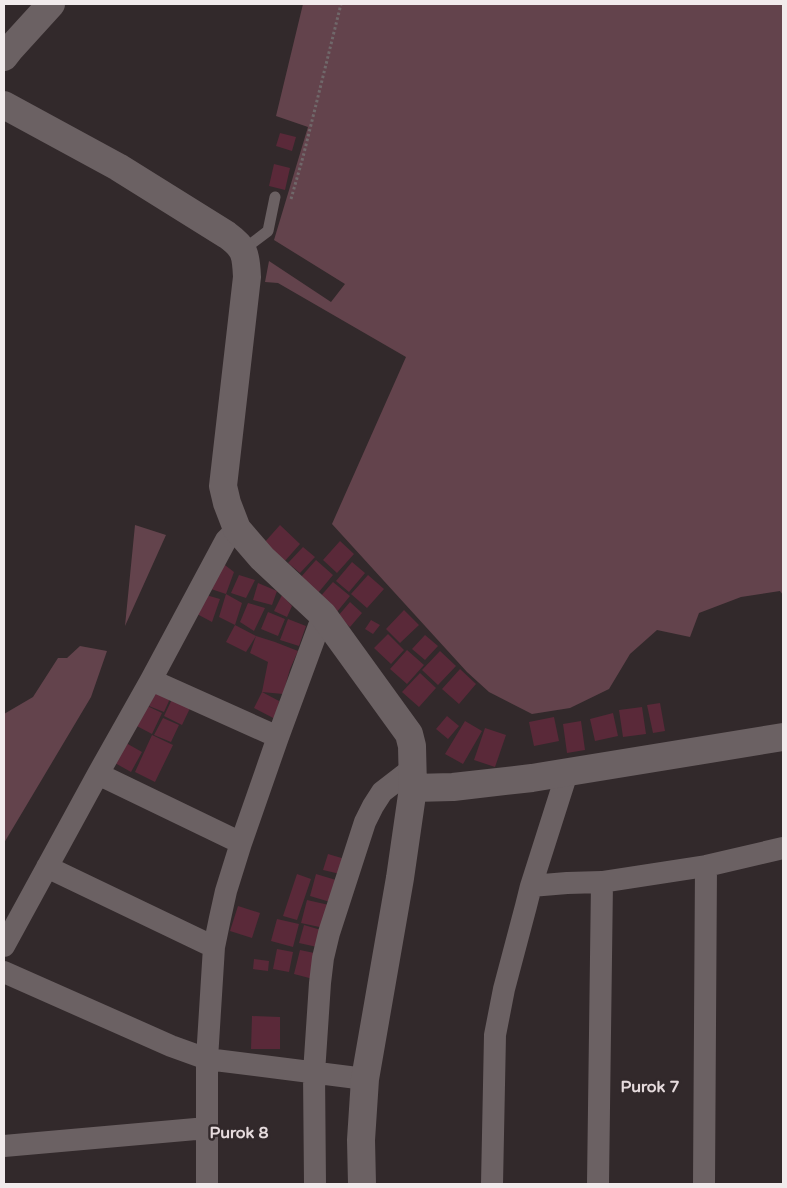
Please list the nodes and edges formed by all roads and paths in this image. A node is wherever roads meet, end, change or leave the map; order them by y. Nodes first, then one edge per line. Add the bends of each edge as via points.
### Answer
1 (51, 4) edge
2 (341, 4) edge
3 (4, 58) edge
4 (4, 105) edge
5 (275, 197) dead end
6 (290, 203) dead end
7 (243, 250) junction
8 (237, 529) junction
9 (323, 615) junction
10 (151, 680) junction
11 (278, 737) junction
12 (783, 737) edge
13 (567, 772) junction
14 (98, 774) junction
15 (413, 778) junction
16 (241, 843) junction
17 (783, 848) edge
18 (706, 866) junction
19 (47, 867) junction
20 (602, 882) junction
21 (531, 886) junction
22 (4, 946) edge
23 (214, 947) junction
24 (4, 972) edge
25 (207, 1060) junction
26 (314, 1073) junction
27 (365, 1079) junction
28 (207, 1128) junction
29 (4, 1146) edge
30 (207, 1184) edge
31 (315, 1184) edge
32 (362, 1184) edge
33 (492, 1184) edge
34 (598, 1184) edge
35 (704, 1184) edge

1 - 3 street
2 - 6 path
4 - 7 street via 118,167 227,235
5 - 7 lane via 268,230
7 - 8 street via 247,276 223,486
8 - 9 street via 262,558
8 - 10 street via 226,540
9 - 11 street
9 - 15 street via 409,734
10 - 11 street
10 - 14 street
11 - 16 street
12 - 13 street
13 - 15 street via 453,788
13 - 21 street
14 - 16 street
14 - 19 street
15 - 26 street via 382,792 365,822 323,958
15 - 27 street via 400,878
16 - 23 street
17 - 18 street
18 - 20 street
18 - 35 street
19 - 22 street
19 - 23 street
20 - 21 street
20 - 34 street
21 - 33 street via 495,1035
23 - 25 street
24 - 25 street
25 - 26 street
25 - 28 street
26 - 27 street
26 - 31 street
27 - 32 street
28 - 29 street
28 - 30 street

